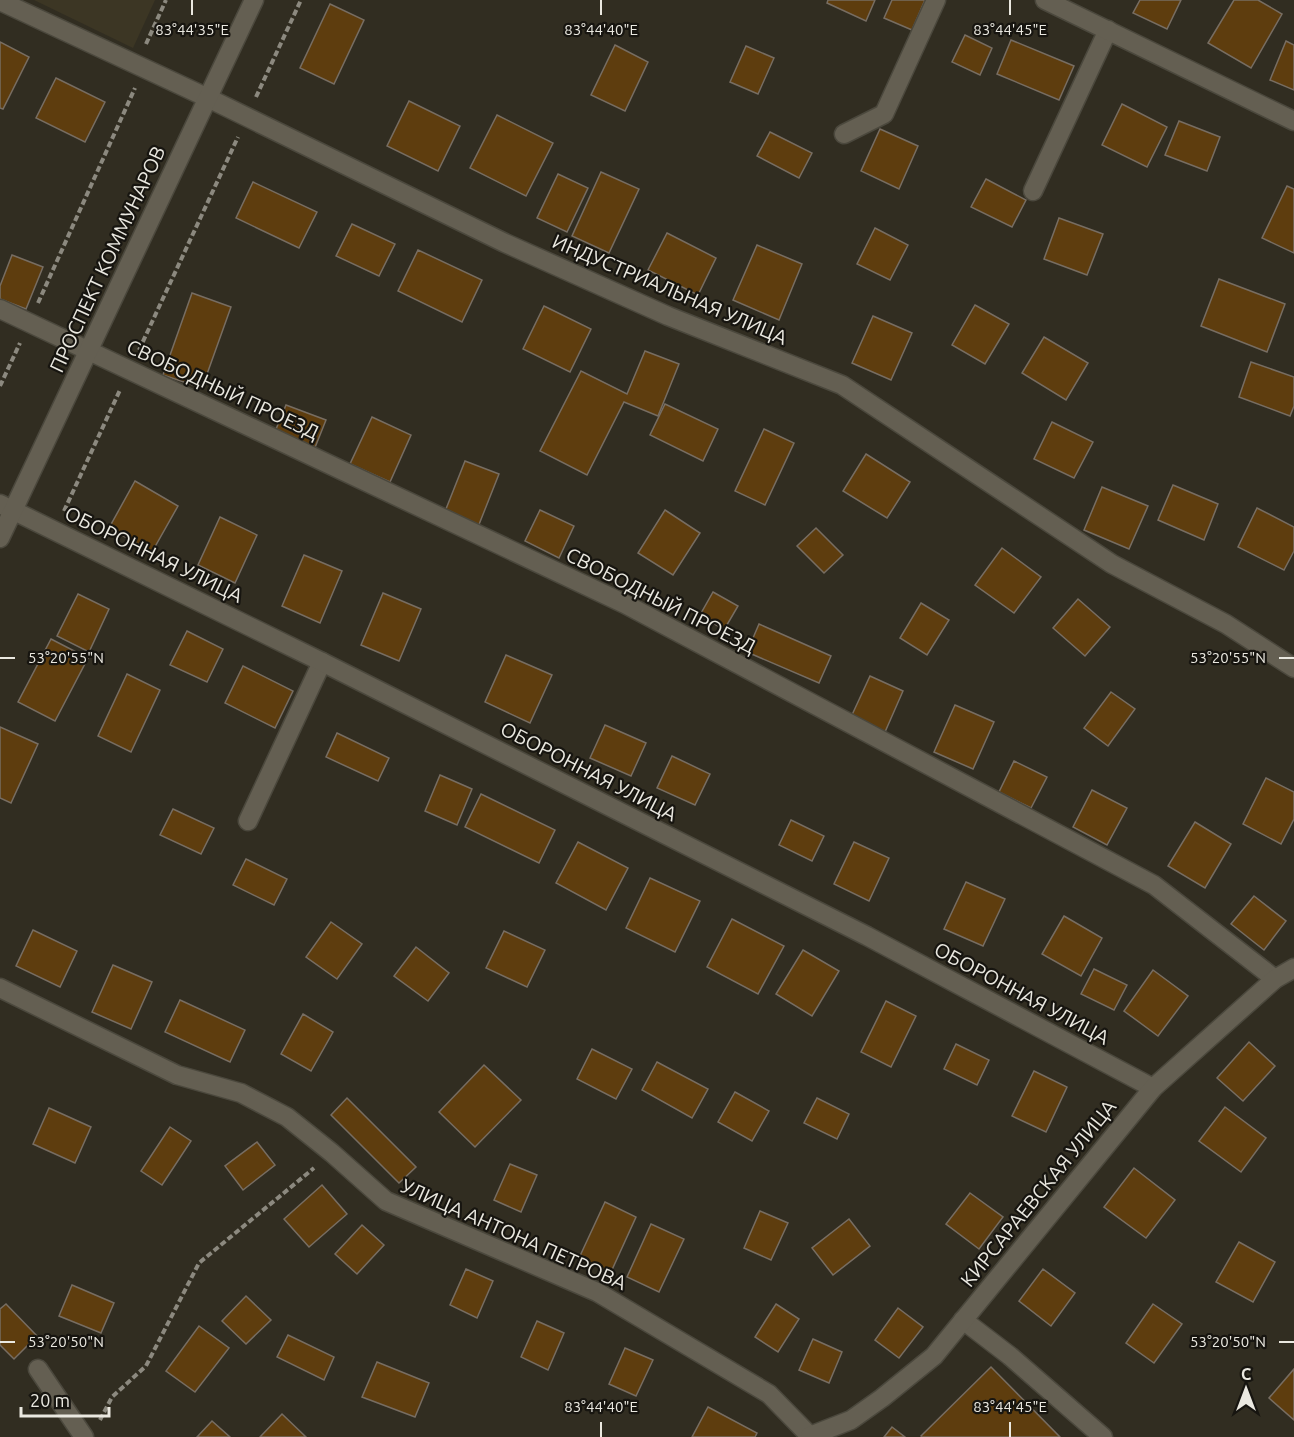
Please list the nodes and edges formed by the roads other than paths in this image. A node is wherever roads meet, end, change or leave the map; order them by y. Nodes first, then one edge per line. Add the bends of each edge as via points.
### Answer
1 (254, 0) edge
2 (936, 0) edge
3 (1045, 0) edge
4 (0, 1) edge
5 (1108, 30) junction
6 (208, 98) junction
7 (1294, 121) edge
8 (844, 134) dead end
9 (1033, 191) dead end
10 (0, 309) edge
11 (88, 351) junction
12 (7, 507) edge
13 (0, 538) edge
14 (322, 662) junction
15 (1294, 668) edge
16 (248, 820) dead end
17 (1294, 968) edge
18 (1275, 979) junction
19 (0, 988) edge
20 (1153, 1088) junction
21 (963, 1320) junction
22 (38, 1369) dead end
23 (91, 1432) edge
24 (810, 1437) edge
25 (1103, 1437) edge

1 - 6 street, ПРОСПЕКТ КОММУНАРОВ
2 - 8 street via 884,114
3 - 5 street
4 - 6 street, ИНДУСТРИАЛЬНАЯ УЛИЦА
5 - 7 street
5 - 9 street
6 - 11 street, ПРОСПЕКТ КОММУНАРОВ
6 - 15 street, ИНДУСТРИАЛЬНАЯ УЛИЦА via 505,243 668,316 842,386 1112,564 1226,624
10 - 11 street, СВОБОДНЫЙ ПРОЕЗД
11 - 12 street, ПРОСПЕКТ КОММУНАРОВ
11 - 18 street, СВОБОДНЫЙ ПРОЕЗД via 625,604 1154,885
12 - 13 street, ПРОСПЕКТ КОММУНАРОВ
12 - 14 street, ОБОРОННАЯ УЛИЦА
14 - 16 street
14 - 20 street, ОБОРОННАЯ УЛИЦА via 867,936
17 - 18 street, КИРСАРАЕВСКАЯ УЛИЦА
18 - 20 street, КИРСАРАЕВСКАЯ УЛИЦА
19 - 24 street, УЛИЦА АНТОНА ПЕТРОВА via 177,1075 241,1093 287,1117 386,1201 597,1292 769,1394
20 - 21 street, КИРСАРАЕВСКАЯ УЛИЦА
21 - 24 street, КИРСАРАЕВСКАЯ УЛИЦА via 934,1356 882,1398 851,1420
21 - 25 street
22 - 23 street

